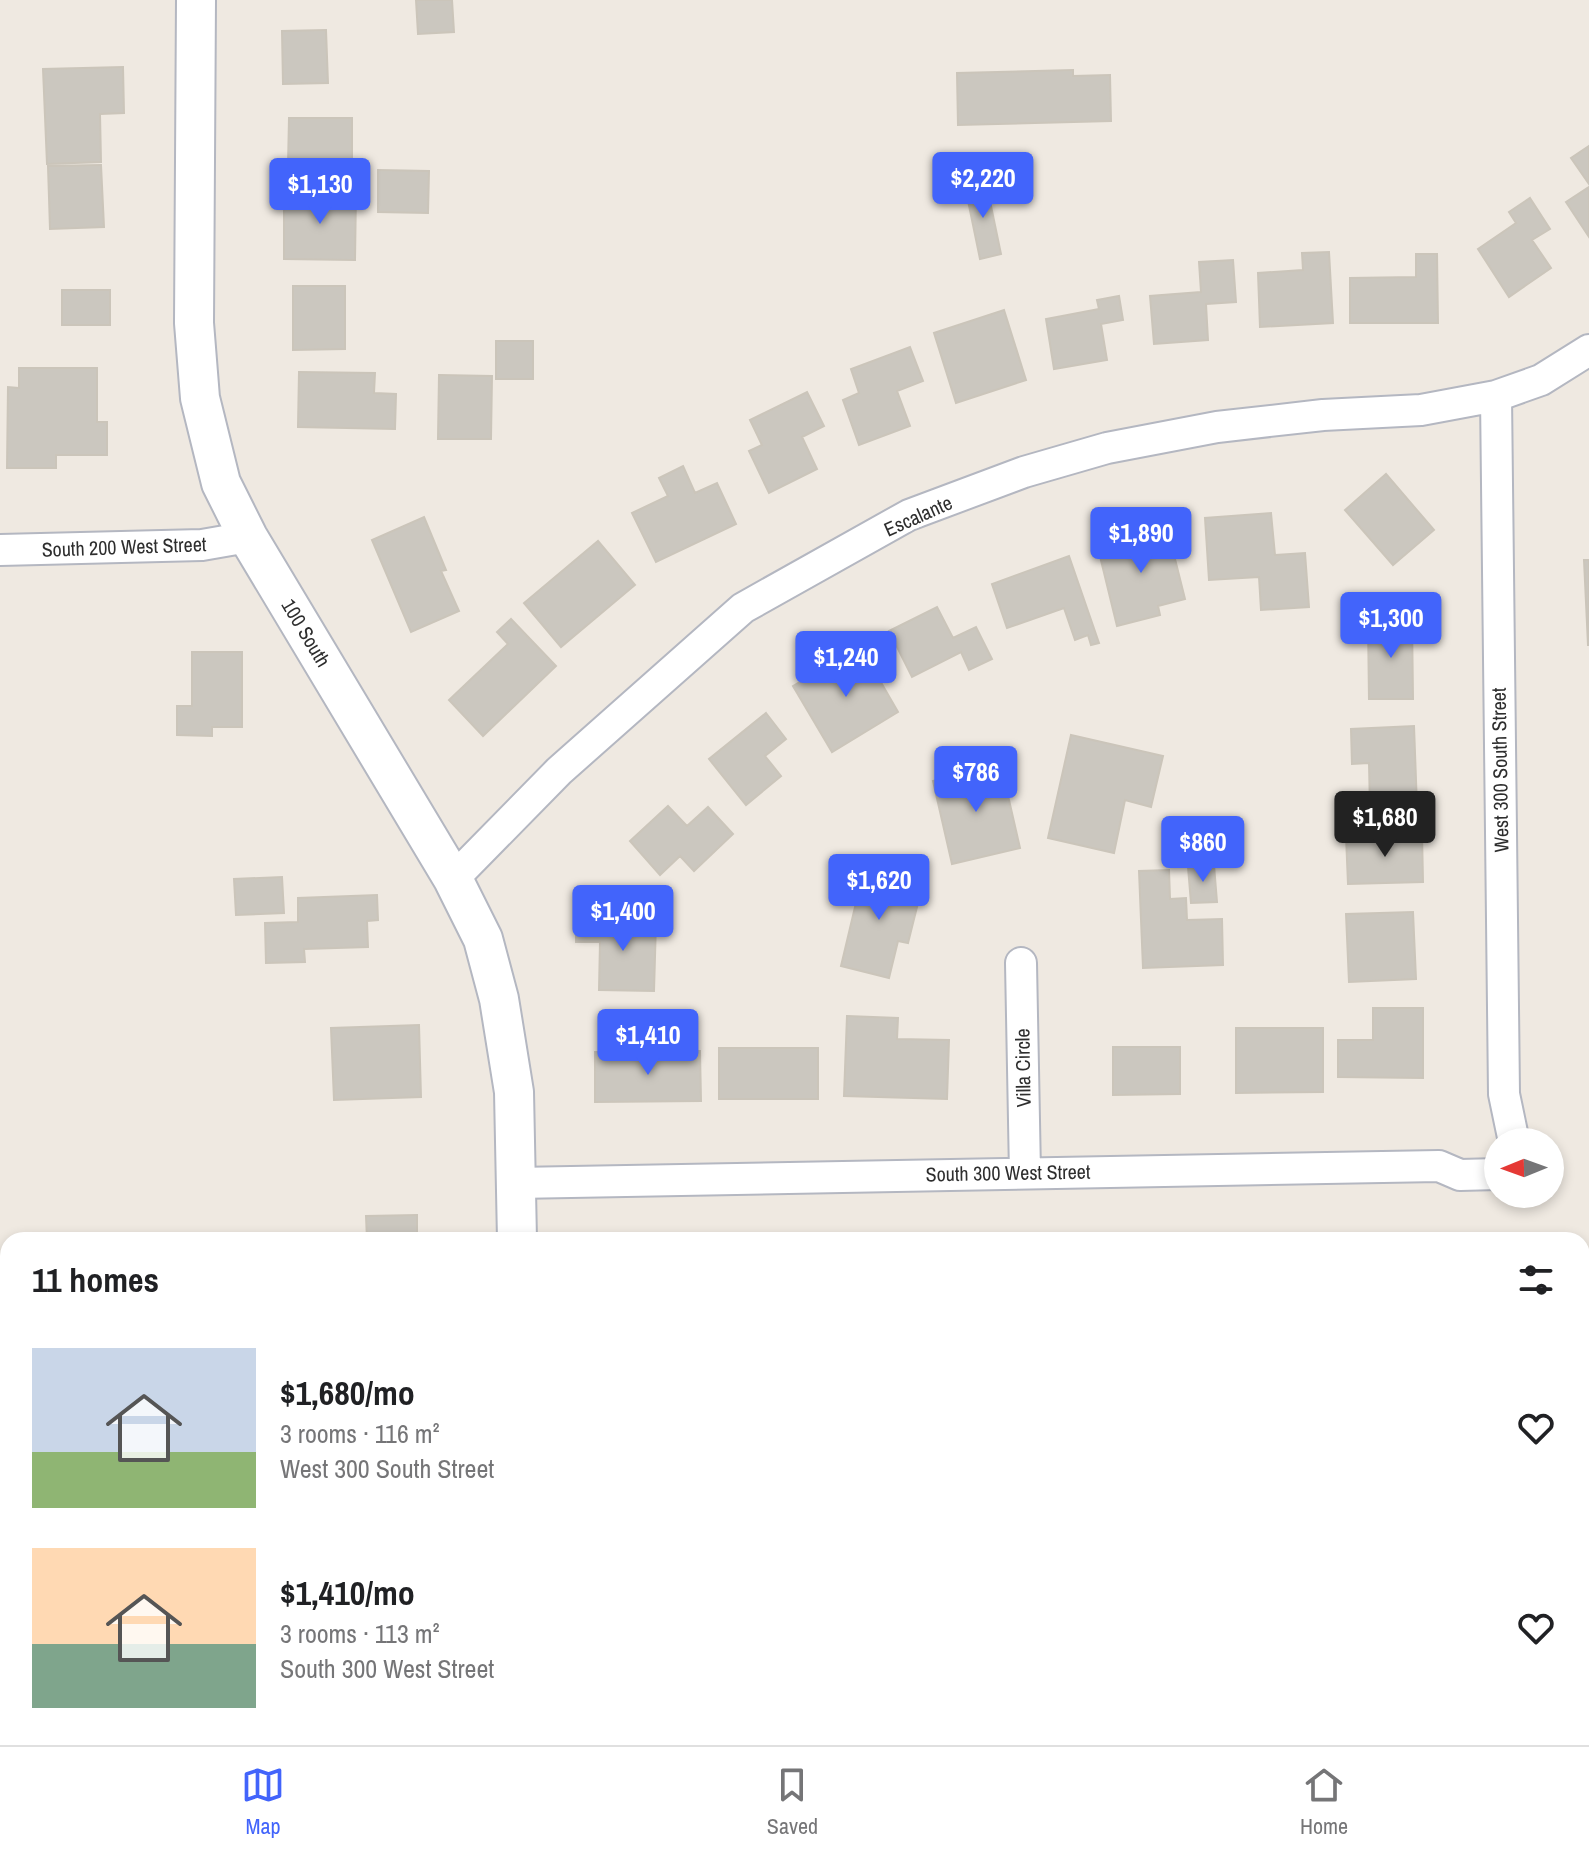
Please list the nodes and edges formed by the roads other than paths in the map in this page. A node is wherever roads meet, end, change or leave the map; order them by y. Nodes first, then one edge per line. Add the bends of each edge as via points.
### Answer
1 (196, 0) edge
2 (1589, 350) edge
3 (1496, 396) junction
4 (248, 537) junction
5 (0, 550) edge
6 (453, 879) junction
7 (1021, 963) dead end
8 (1511, 1128) edge
9 (1025, 1173) junction
10 (1484, 1174) edge
11 (516, 1183) junction
12 (517, 1232) edge

1 - 4 street, 100 South via 194,323 200,398 221,483
2 - 3 street, Escalante via 1541,380
3 - 6 street, Escalante via 1421,410 1217,427 1107,448 909,515 743,608 559,771
3 - 8 street, West 300 South Street via 1504,1094
4 - 5 street, South 200 West Street via 202,545
4 - 6 street, 100 South
6 - 11 street, 100 South via 483,939 499,999 514,1092
7 - 9 street, Villa Circle
9 - 10 street, South 300 West Street via 1439,1166 1460,1175
9 - 11 street, South 300 West Street
11 - 12 street, 100 South

